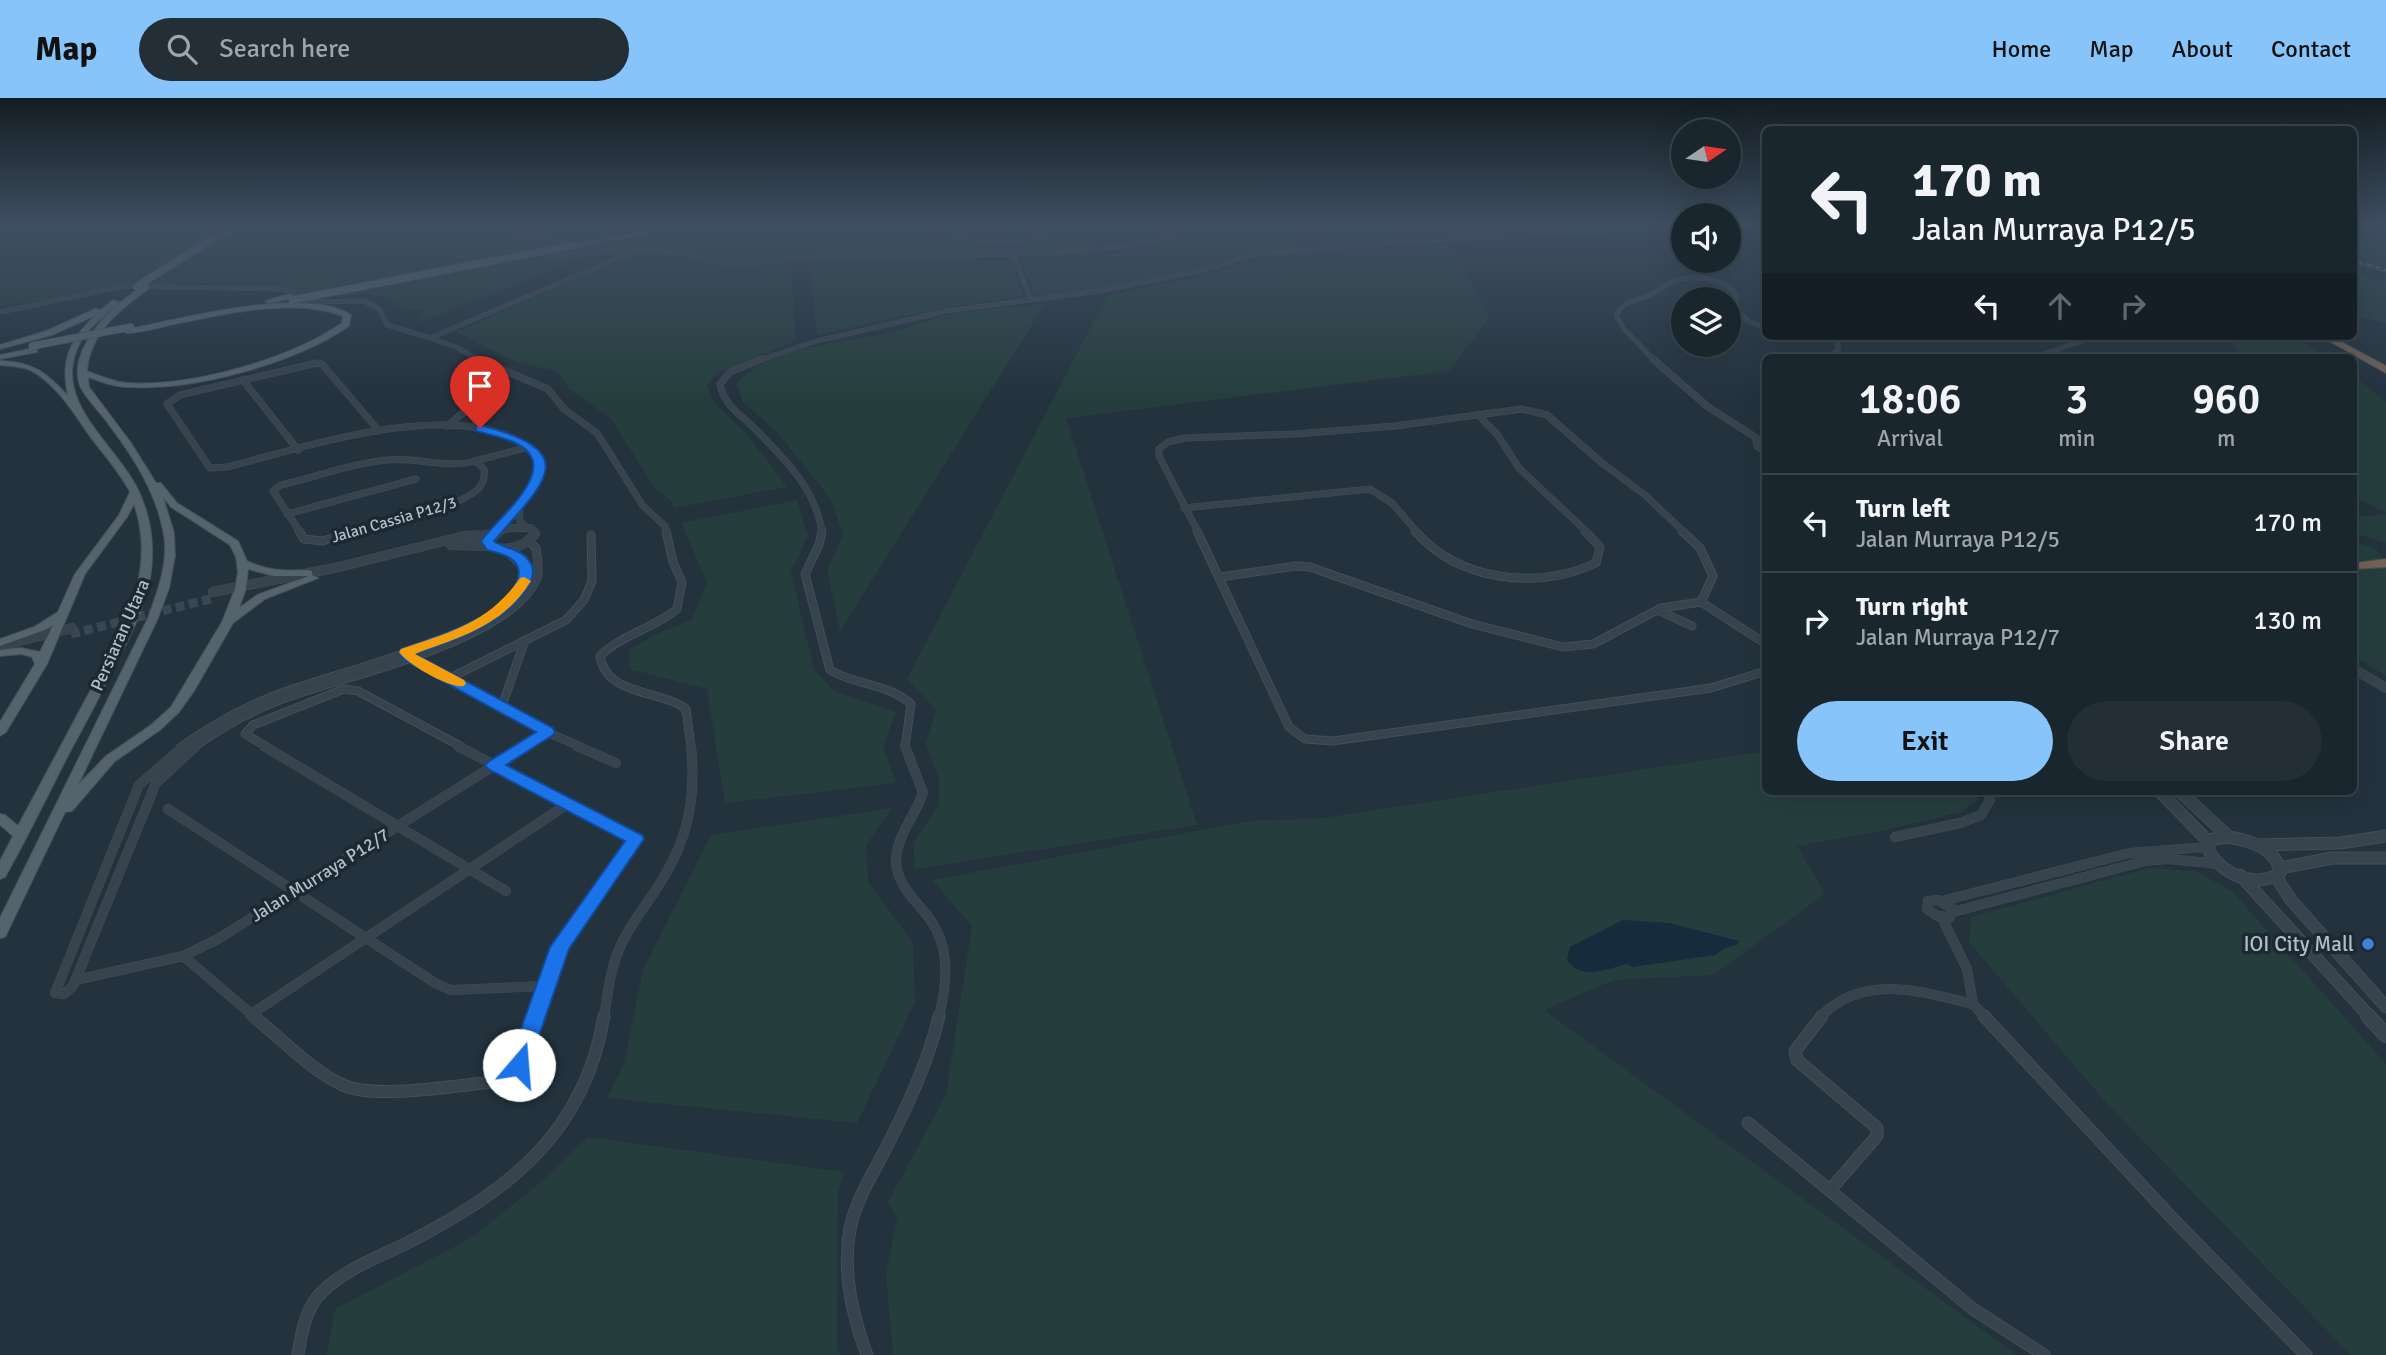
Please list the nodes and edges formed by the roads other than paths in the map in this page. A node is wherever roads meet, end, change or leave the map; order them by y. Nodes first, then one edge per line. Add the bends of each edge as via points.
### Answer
1 (148, 283) edge
2 (148, 283) edge
3 (371, 283) edge
4 (560, 283) edge
5 (1024, 283) edge
6 (1139, 283) edge
7 (1671, 283) edge
8 (1715, 283) edge
9 (141, 287) junction
10 (1031, 300) junction
11 (109, 307) junction
12 (0, 312) edge
13 (1762, 326) edge
14 (130, 329) junction
15 (430, 338) junction
16 (2082, 340) edge
17 (2318, 340) edge
18 (2331, 340) edge
19 (2341, 340) edge
20 (33, 348) joint
21 (0, 351) edge
22 (2042, 354) edge
23 (2344, 354) edge
24 (2357, 354) edge
25 (2357, 354) edge
26 (2357, 362) edge
27 (0, 363) edge
28 (2386, 364) edge
29 (2386, 370) edge
30 (81, 372) junction
31 (2386, 379) edge
32 (243, 380) junction
33 (492, 389) dead end
34 (469, 410) junction
35 (80, 413) junction
36 (1478, 415) junction
37 (447, 426) junction
38 (480, 428) junction
39 (379, 431) junction
40 (1757, 443) junction
41 (1762, 444) edge
42 (528, 447) junction
43 (1762, 449) edge
44 (298, 450) junction
45 (475, 461) junction
46 (147, 471) junction
47 (416, 479) dead end
48 (134, 493) junction
49 (520, 505) junction
50 (1184, 508) junction
51 (287, 514) junction
52 (525, 527) junction
53 (494, 533) junction
54 (591, 535) dead end
55 (529, 541) junction
56 (489, 546) junction
57 (505, 549) junction
58 (243, 563) junction
59 (2386, 563) edge
60 (2357, 566) edge
61 (311, 576) junction
62 (1220, 577) junction
63 (240, 589) junction
64 (214, 595) tunnel mouth
65 (1701, 602) junction
66 (1658, 610) junction
67 (62, 614) junction
68 (228, 622) junction
69 (1692, 626) dead end
70 (72, 631) tunnel mouth
71 (54, 635) junction
72 (526, 639) junction
73 (1762, 641) edge
74 (0, 644) edge
75 (0, 652) edge
76 (408, 655) junction
77 (41, 664) junction
78 (2357, 671) edge
79 (1762, 672) edge
80 (450, 678) junction
81 (2371, 678) junction
82 (2386, 682) edge
83 (2386, 688) edge
84 (502, 706) junction
85 (0, 732) edge
86 (547, 732) junction
87 (616, 763) dead end
88 (494, 765) junction
89 (1988, 795) edge
90 (2163, 795) edge
91 (2183, 795) edge
92 (569, 803) junction
93 (168, 809) dead end
94 (0, 818) edge
95 (53, 824) junction
96 (398, 827) junction
97 (21, 836) junction
98 (2386, 836) edge
99 (1895, 837) dead end
100 (2229, 837) junction
101 (2208, 844) junction
102 (2257, 845) junction
103 (2386, 858) edge
104 (2220, 864) junction
105 (470, 871) junction
106 (2278, 873) junction
107 (0, 874) edge
108 (2240, 875) junction
109 (294, 889) junction
110 (506, 891) dead end
111 (1942, 901) junction
112 (1948, 915) junction
113 (0, 933) edge
114 (365, 939) junction
115 (183, 956) junction
116 (76, 980) junction
117 (545, 986) junction
118 (1973, 1004) junction
119 (2386, 1007) edge
120 (250, 1015) junction
121 (2386, 1035) edge
122 (1748, 1123) dead end
123 (1830, 1191) junction
124 (298, 1355) edge
125 (867, 1355) edge
126 (2044, 1355) edge
127 (2306, 1355) edge

1 - 9 main road, Persiaran Utara, bridge
2 - 9 main road, Persiaran Utara
3 - 14 main road, bridge
4 - 15 street
5 - 10 street
6 - 10 street
7 - 40 street via 1625,305 1615,316 1644,354
8 - 13 street via 1732,289 1737,312
9 - 11 main road, Persiaran Utara
9 - 30 main road, Persiaran Utara via 100,326 89,343
10 - 125 street via 946,311 800,345 740,367 720,384 722,397 765,437 817,508 822,534 805,574 830,670 849,681 902,696 911,704 905,749 923,793 896,862 903,885 938,933 944,952 944,984 940,1013 918,1082 851,1227 849,1294
11 - 21 main road
11 - 35 main road, Persiaran Utara via 85,329 68,361 67,375
12 - 15 street via 118,286 284,289 306,302 364,301 377,307 387,325
14 - 20 main road, bridge
14 - 30 main road via 285,306 338,309 347,316 346,324 333,336 198,379 128,385
15 - 124 street via 548,389 564,409 597,433 643,506 665,526 682,582 677,609 662,622 609,647 599,665 616,684 667,695 686,709 693,749 689,822 671,864 611,969 594,1058 577,1102 557,1132 535,1159 505,1184 333,1283 309,1312
16 - 22 street
17 - 23 highway
18 - 24 highway
19 - 28 highway
20 - 21 main road
25 - 29 highway
26 - 31 highway
27 - 35 main road via 35,368
30 - 46 main road, Persiaran Utara via 85,387
32 - 39 street via 322,364
32 - 44 street
32 - 44 street via 180,396 167,404 210,468
33 - 34 street
34 - 37 street
34 - 38 street
35 - 48 main road, Persiaran Utara
36 - 50 street via 1395,426 1168,442 1159,449 1159,456
36 - 50 street via 1519,468 1600,547 1596,563 1577,574 1545,579 1479,571 1442,555 1418,534 1393,501 1370,489
36 - 65 street via 1522,409 1542,412 1645,495 1700,548 1713,576
37 - 38 street
37 - 39 street
38 - 42 street
39 - 44 street
40 - 41 street
40 - 43 street
42 - 45 street
42 - 49 street via 541,463 540,476
45 - 51 street via 454,465 386,460 281,485 273,491
45 - 51 street, Jalan Cassia P12/3 via 484,469 485,478 456,503 308,541
46 - 58 main road via 174,505 234,543
46 - 95 main road, Persiaran Utara via 169,528 164,586 153,618
47 - 51 street
48 - 67 main road via 124,515 86,563
48 - 97 main road, Persiaran Utara via 149,562 142,600
49 - 52 street via 519,519
49 - 53 street
50 - 62 street
52 - 53 street
52 - 55 street via 535,534
53 - 56 street via 487,541
53 - 61 street via 464,536
54 - 72 street via 594,573 589,590 566,620
55 - 57 street
55 - 76 street via 537,548 538,569 521,602 477,632
56 - 57 street
56 - 61 street via 450,545
57 - 76 street via 527,568 512,600 467,630
58 - 61 main road via 257,571
58 - 63 main road
59 - 60 highway
61 - 63 street
61 - 68 main road via 261,597
62 - 66 street via 1296,566 1318,569 1472,624 1563,647 1604,640
62 - 79 street via 1289,727 1317,742 1711,688
63 - 64 street
63 - 68 main road
65 - 66 street
65 - 73 street
66 - 69 street
67 - 71 main road
67 - 74 main road
68 - 95 main road via 180,704 92,775
70 - 71 street
71 - 74 street
71 - 75 street
71 - 77 main road
72 - 80 street
72 - 84 street
75 - 77 main road via 30,652
76 - 80 street
76 - 116 street via 261,708 228,724 167,770 156,783
76 - 116 street, Jalan Murraya P12/7 via 256,703 192,740 155,768 139,785 55,993 70,990
77 - 85 main road
78 - 81 street
80 - 84 street
81 - 82 street
81 - 83 street
84 - 86 street
86 - 87 street
86 - 88 street, Jalan Murraya P12/7
88 - 92 street
88 - 96 street, Jalan Murraya P12/7
88 - 96 street via 350,688 297,705 247,729 250,739
89 - 99 street via 1981,815
90 - 101 street
91 - 100 street
92 - 105 street
92 - 117 street via 635,839 560,947
93 - 109 street
94 - 97 main road
95 - 113 main road, Persiaran Utara
96 - 105 street
96 - 109 street, Jalan Murraya P12/7
97 - 107 main road, Persiaran Utara
98 - 102 street via 2341,843
100 - 101 street
100 - 102 street
101 - 104 street
101 - 111 street via 2130,853
102 - 106 street via 2273,856
103 - 106 street via 2295,862
104 - 108 street
104 - 112 street via 2145,861
105 - 110 street
105 - 114 street
106 - 108 street via 2261,880
106 - 119 street via 2291,900
108 - 121 street
109 - 114 street
109 - 115 street, Jalan Murraya P12/7 via 218,939
111 - 112 street via 1950,906
111 - 112 street via 1931,900 1926,906 1933,914
112 - 118 street via 1968,969
114 - 117 street via 451,990
114 - 120 street
115 - 116 street, Jalan Murraya P12/7
115 - 120 street
117 - 120 street via 519,1065 494,1082 384,1092 346,1087 320,1072
118 - 123 street via 1922,992 1866,989 1844,995 1808,1027 1795,1051 1797,1060 1877,1128 1877,1136
118 - 127 street
122 - 123 street
123 - 126 street via 1973,1308

